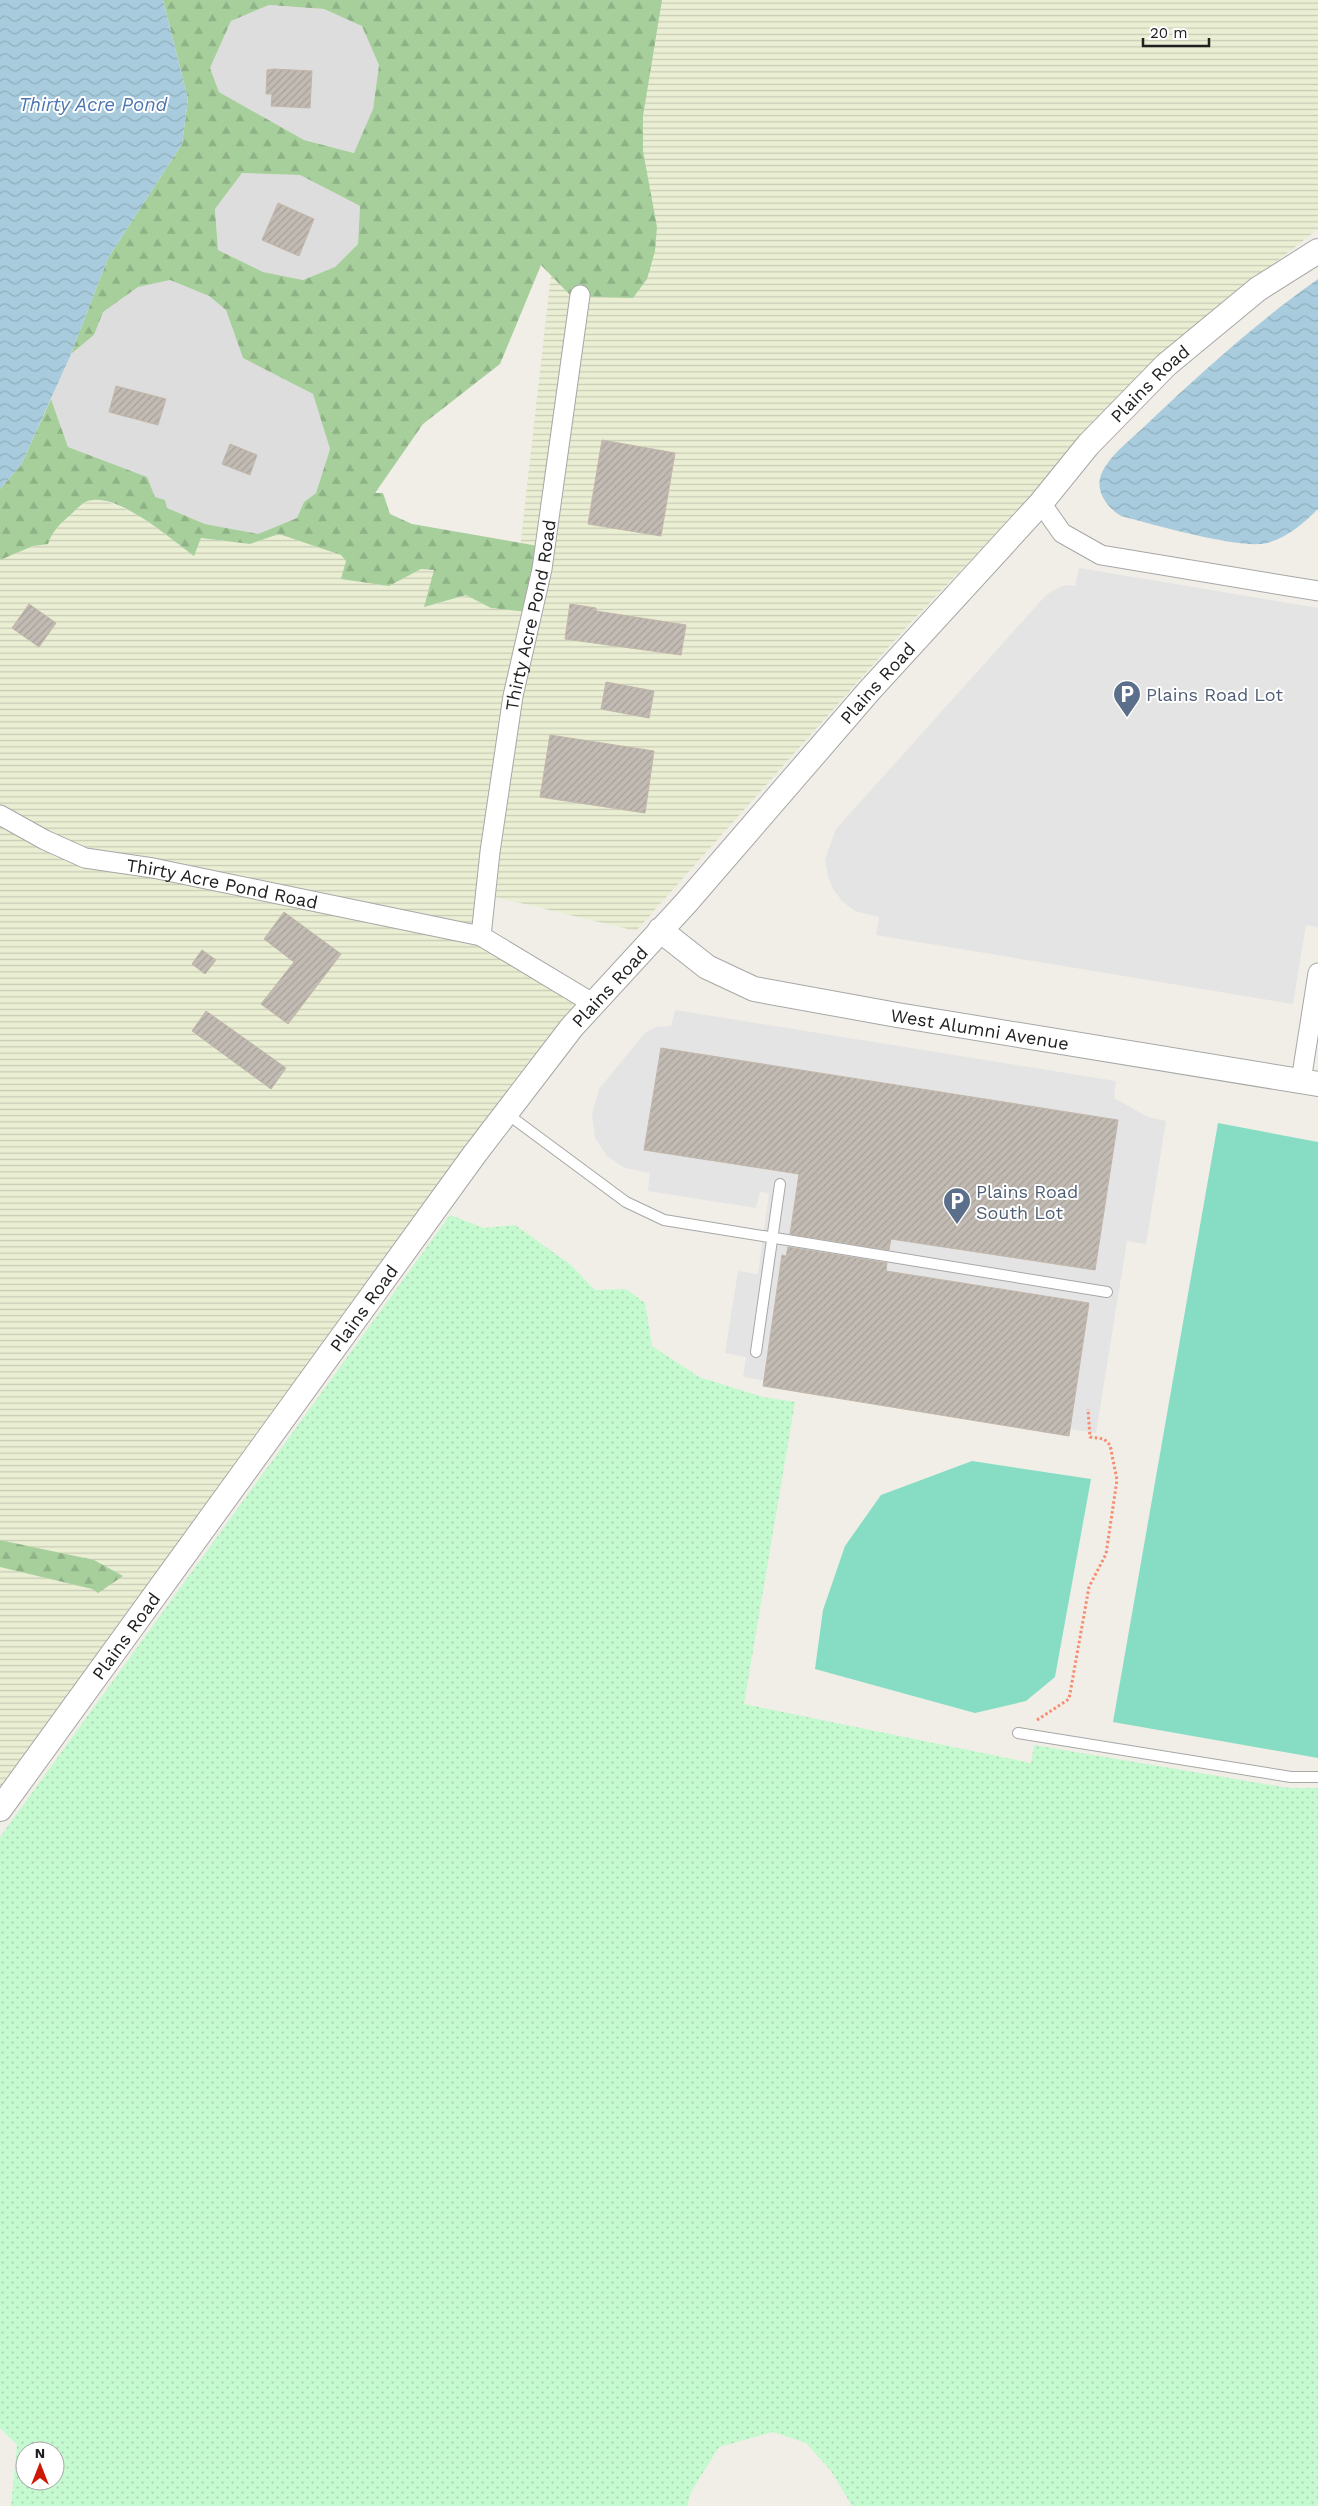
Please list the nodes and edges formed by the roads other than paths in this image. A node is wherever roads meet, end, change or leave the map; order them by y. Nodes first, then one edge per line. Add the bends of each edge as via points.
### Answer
1 (1318, 251) edge
2 (580, 294) dead end
3 (1041, 503) junction
4 (1318, 591) edge
5 (0, 815) edge
6 (660, 930) junction
7 (481, 936) junction
8 (1318, 973) edge
9 (594, 1004) junction
10 (1310, 1082) edge
11 (506, 1112) junction
12 (780, 1184) dead end
13 (771, 1238) junction
14 (1107, 1292) dead end
15 (756, 1352) dead end
16 (1018, 1734) road end
17 (1318, 1777) edge
18 (0, 1809) edge

1 - 3 street, Plains Road via 1258,289 1166,365 1088,445
2 - 7 street, Thirty Acre Pond Road via 542,569 513,696
3 - 4 street via 1062,533 1101,555
3 - 6 street, Plains Road via 869,690
5 - 7 street, Thirty Acre Pond Road via 85,858 153,868
6 - 9 street, Plains Road
6 - 10 street, West Alumni Avenue via 707,967 754,989 898,1016
7 - 9 street, Thirty Acre Pond Road
8 - 10 street
9 - 11 street, Plains Road via 572,1027
11 - 13 lane via 626,1202 664,1220
11 - 18 street, Plains Road
12 - 13 lane
13 - 14 lane
13 - 15 lane
16 - 17 lane via 1291,1777

